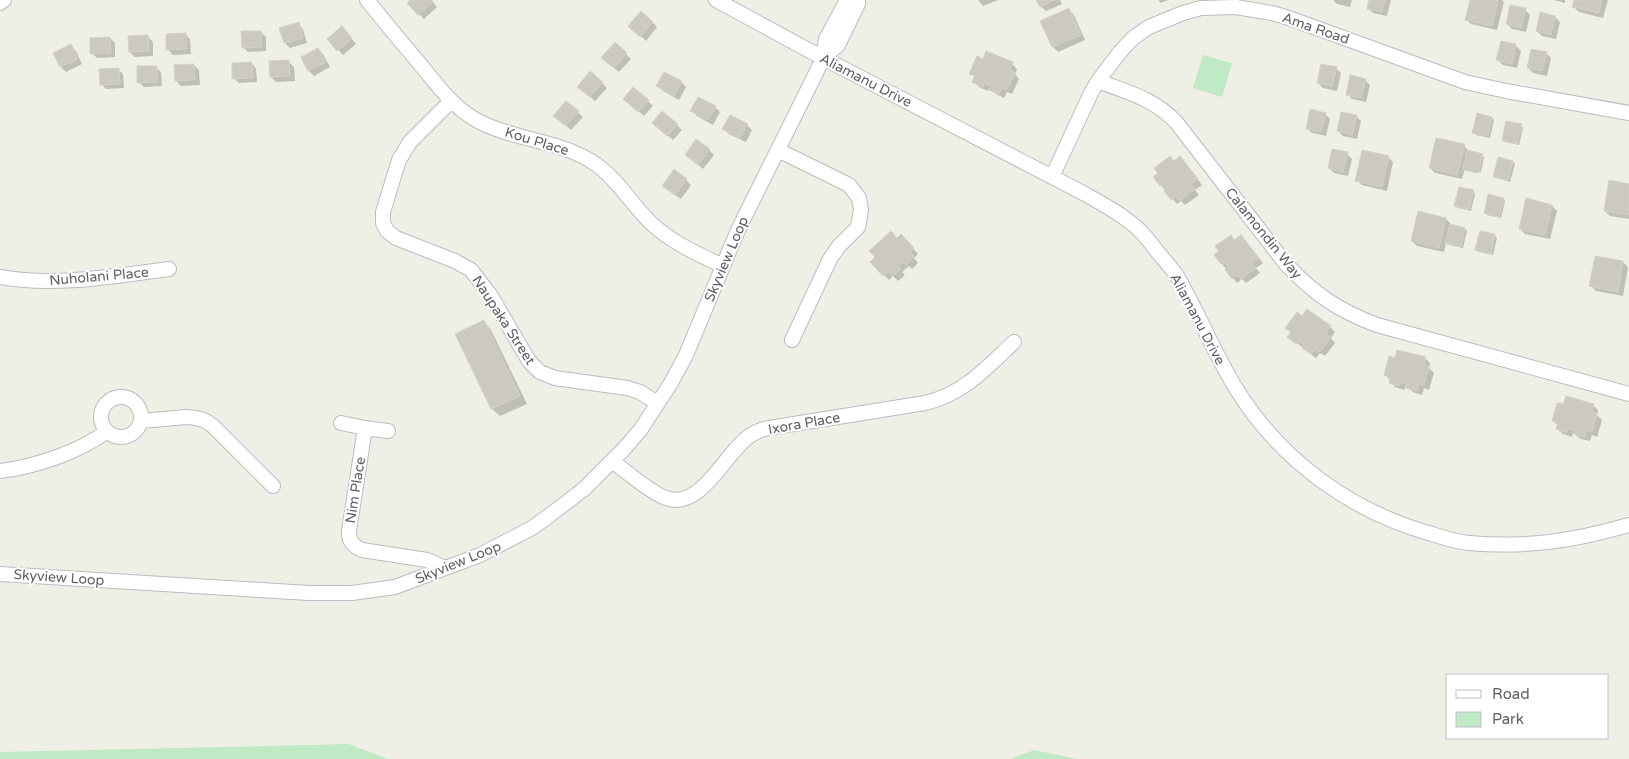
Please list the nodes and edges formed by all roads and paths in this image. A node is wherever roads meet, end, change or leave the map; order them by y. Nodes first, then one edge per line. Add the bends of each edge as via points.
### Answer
1 (4, 0) edge
2 (367, 0) edge
3 (716, 0) edge
4 (847, 0) edge
5 (858, 0) edge
6 (0, 2) edge
7 (823, 58) junction
8 (1098, 81) junction
9 (451, 101) junction
10 (1629, 113) edge
11 (778, 150) junction
12 (1052, 177) junction
13 (722, 266) junction
14 (169, 269) dead end
15 (0, 277) edge
16 (792, 340) dead end
17 (1014, 342) dead end
18 (1629, 394) edge
19 (657, 403) junction
20 (141, 421) junction
21 (341, 423) dead end
22 (365, 428) junction
23 (107, 431) junction
24 (388, 431) dead end
25 (612, 461) junction
26 (0, 471) edge
27 (273, 486) dead end
28 (1629, 524) edge
29 (445, 568) junction
30 (0, 574) edge

1 - 6 street
2 - 9 street, Kou Place
3 - 7 street, Aliamanu Drive
4 - 7 street via 826,39
5 - 7 street via 838,45
7 - 11 street, Skyview Loop
7 - 12 street, Aliamanu Drive
8 - 10 street, Ama Road via 1126,45 1149,27 1201,8 1236,7 1289,18 1465,82
8 - 12 street, Ama Road
8 - 18 street, Calamondin Way via 1148,100 1164,110 1286,264 1318,295 1336,307 1377,325
9 - 13 street, Kou Place via 492,127 586,158 608,174 663,233
9 - 19 street, Naupaka Street via 410,142 400,160 382,212 387,231 398,239 470,270 491,296 529,362 540,372 555,378 627,388
11 - 13 street, Skyview Loop
11 - 16 street via 849,185 859,198 861,210 858,226 830,259
12 - 28 street, Aliamanu Drive via 1102,204 1148,238 1176,275 1236,388 1263,428 1306,470 1348,499 1393,521 1467,543 1542,544
13 - 19 street, Skyview Loop via 686,355
14 - 15 street, Nuholani Place via 67,281 38,282
17 - 25 street, Ixora Place via 972,381 945,397 758,431 743,441 700,490 687,499 662,496
19 - 25 street, Skyview Loop via 641,429
20 - 23 street via 135,431 126,436 117,437
20 - 23 street via 134,402 116,398 102,411 102,422
20 - 27 street via 186,417 204,420
21 - 22 street
22 - 24 street
22 - 29 street, Nim Place via 349,531 351,541 362,550 427,560
23 - 26 street via 86,445 38,464
25 - 29 street, Skyview Loop via 584,489 532,528 480,556
29 - 30 street, Skyview Loop via 395,587 309,593

